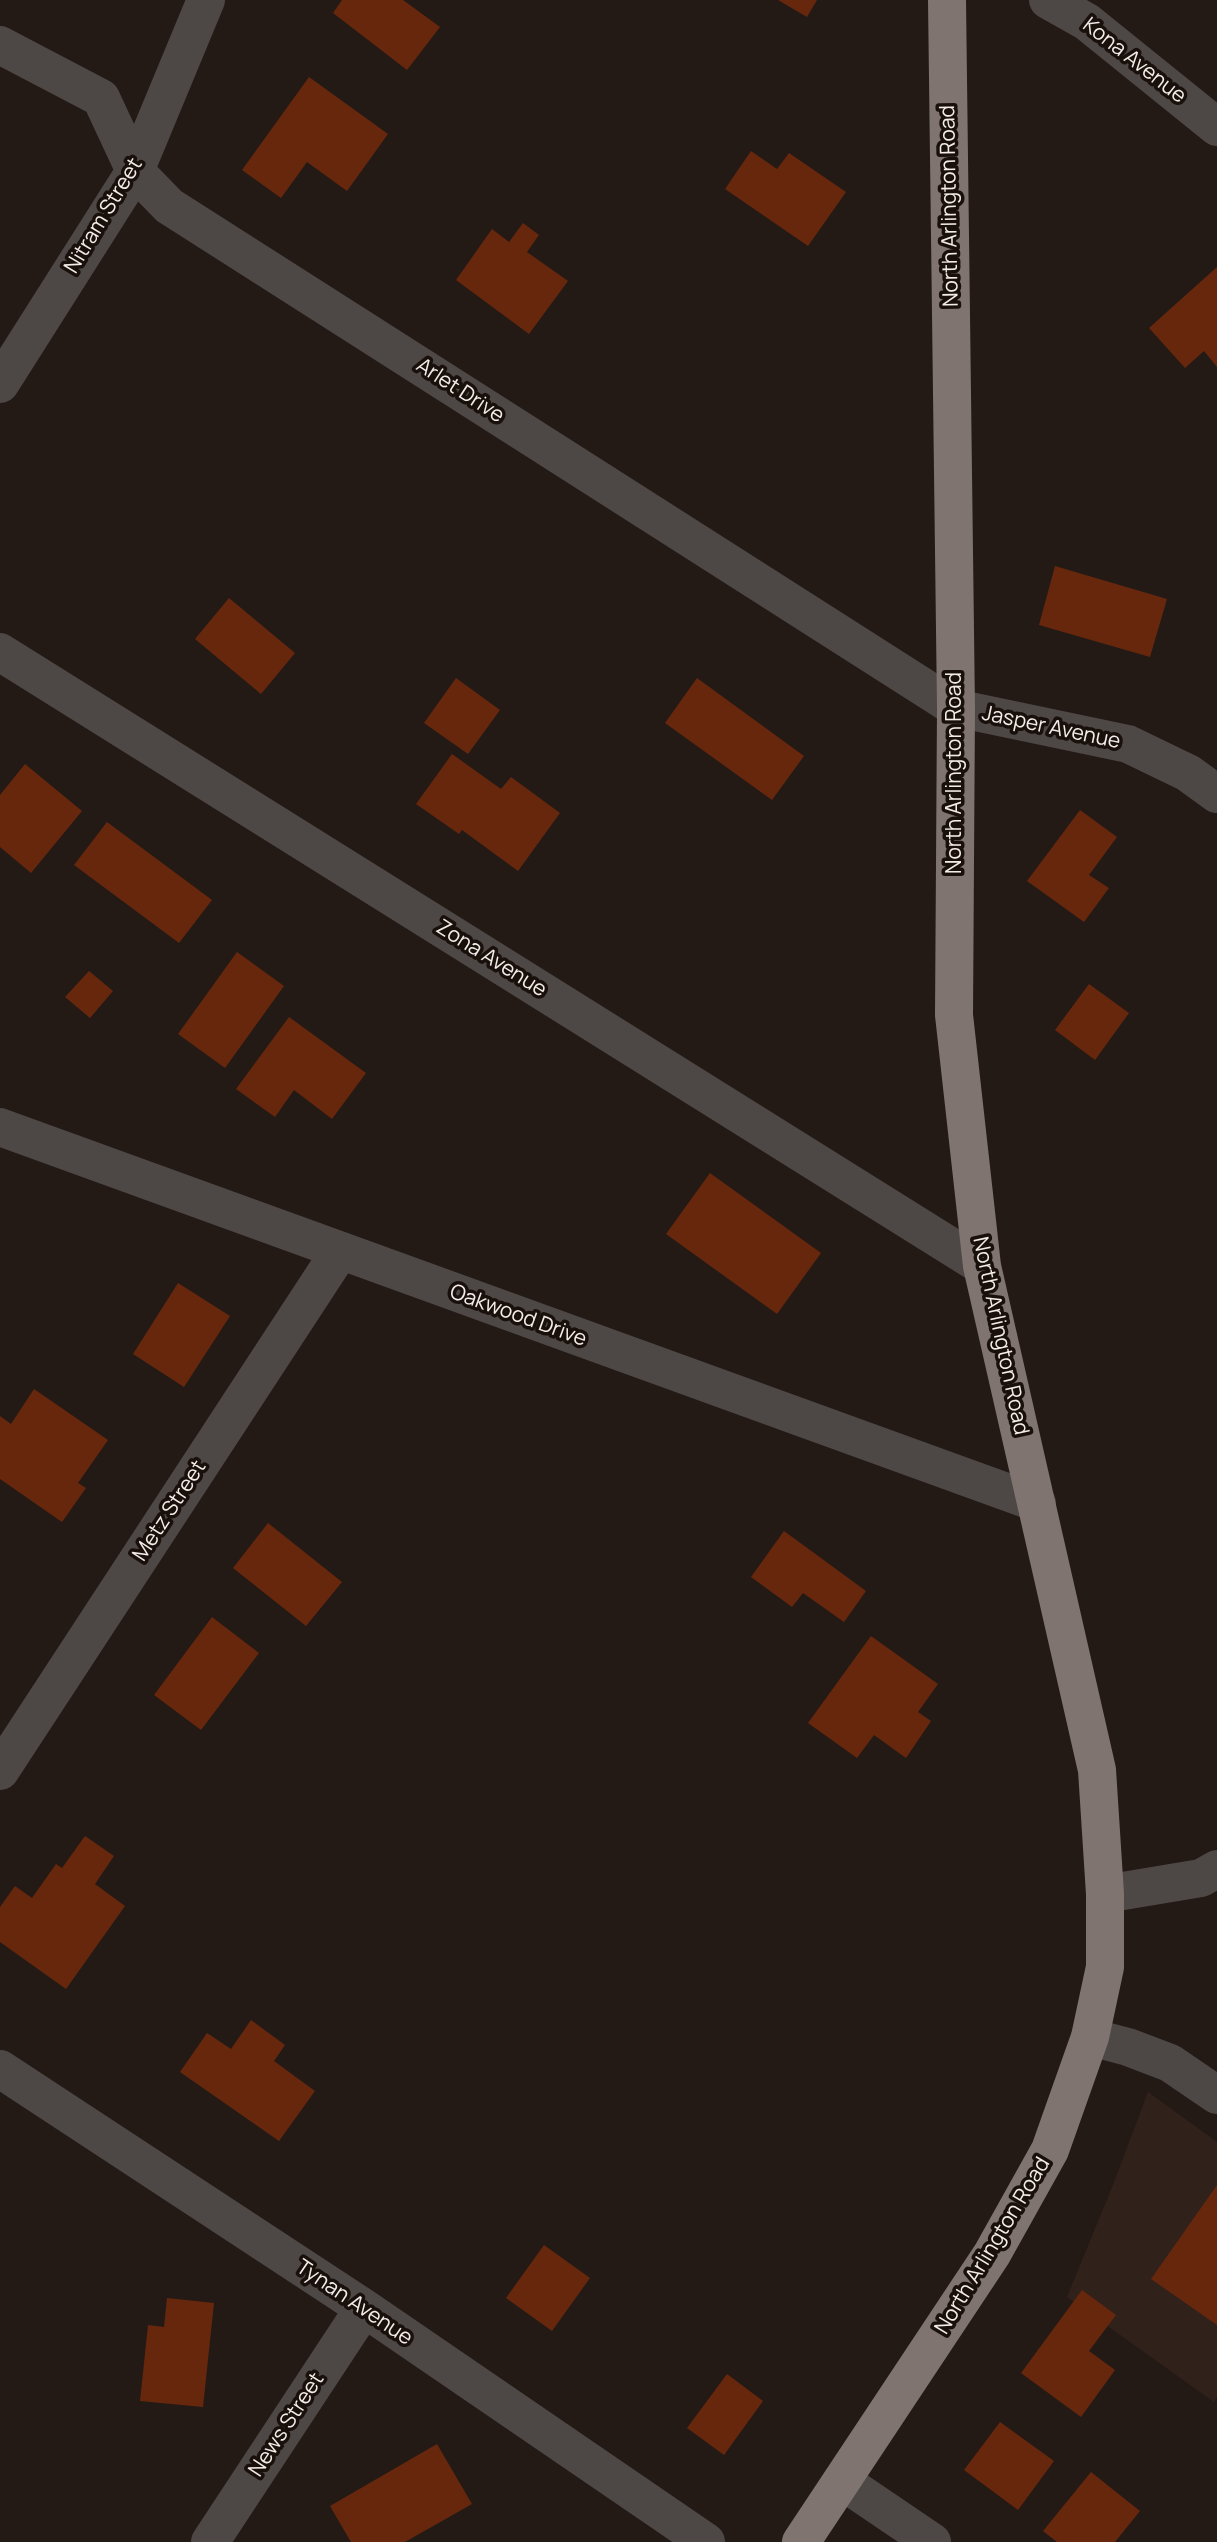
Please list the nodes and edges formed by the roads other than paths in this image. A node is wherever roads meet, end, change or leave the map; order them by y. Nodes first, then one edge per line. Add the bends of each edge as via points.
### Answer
1 (206, 0) edge
2 (947, 0) edge
3 (1048, 0) edge
4 (0, 45) edge
5 (1217, 127) edge
6 (135, 171) junction
7 (0, 384) edge
8 (0, 652) edge
9 (956, 708) junction
10 (1217, 794) edge
11 (0, 1127) edge
12 (340, 1251) junction
13 (982, 1266) junction
14 (1037, 1503) junction
15 (0, 1772) edge
16 (1217, 1869) edge
17 (1105, 1894) junction
18 (1090, 2038) junction
19 (0, 2069) edge
20 (1217, 2095) edge
21 (363, 2308) junction
22 (842, 2481) junction
23 (211, 2542) edge
24 (706, 2542) edge
25 (801, 2542) edge
26 (932, 2542) edge

1 - 6 street, Nitram Street
2 - 9 main road, North Arlington Road
3 - 5 street, Kona Avenue via 1087,22
4 - 6 street, Arlet Drive via 101,98
6 - 7 street, Nitram Street
6 - 9 street, Arlet Drive via 169,206
8 - 13 street, Zona Avenue
9 - 10 street, Jasper Avenue via 1128,744 1188,773
9 - 13 main road, North Arlington Road via 954,1015
11 - 12 street, Oakwood Drive
12 - 14 street, Oakwood Drive
12 - 15 street, Metz Street
13 - 14 main road, North Arlington Road
14 - 17 main road, North Arlington Road via 1097,1770
16 - 17 street via 1201,1878
17 - 18 main road, North Arlington Road via 1105,1967
18 - 20 street via 1170,2063
18 - 22 main road, North Arlington Road via 1050,2150 992,2254
19 - 21 street, Tynan Avenue
21 - 23 street, News Street
21 - 24 street, Tynan Avenue
22 - 25 main road, North Arlington Road
22 - 26 street

